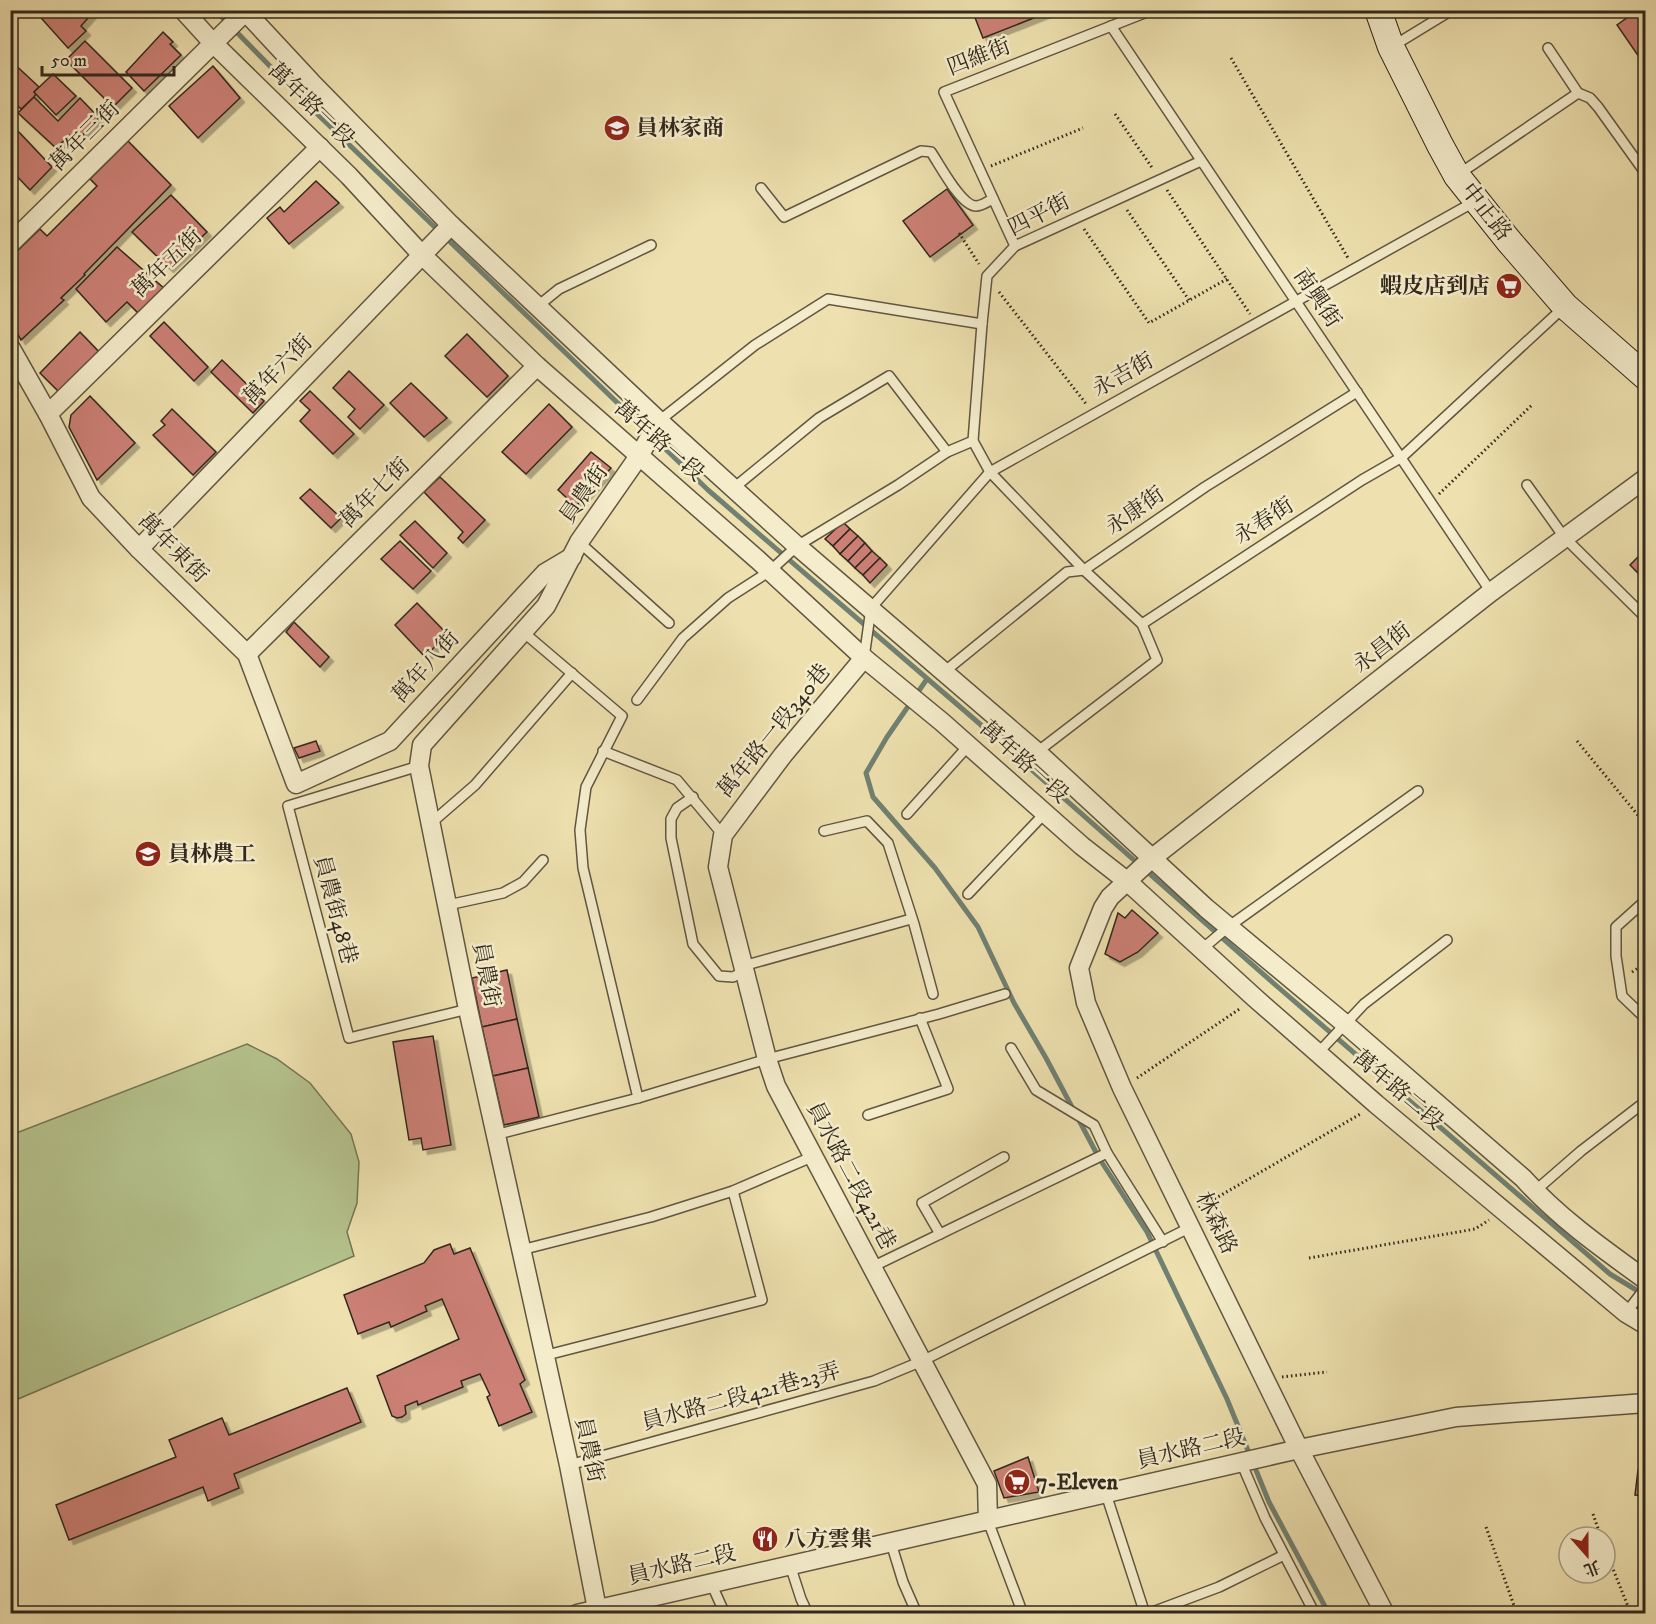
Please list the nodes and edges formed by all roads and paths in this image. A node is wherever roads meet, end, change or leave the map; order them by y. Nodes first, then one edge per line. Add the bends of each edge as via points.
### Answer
1 (183, 10) edge
2 (1152, 10) edge
3 (1378, 10) edge
4 (1452, 10) edge
5 (244, 11) edge
6 (1111, 26) junction
7 (213, 44) junction
8 (1391, 47) junction
9 (1548, 48) dead end
10 (1231, 58) dead end
11 (1578, 93) junction
12 (1115, 114) dead end
13 (1083, 128) dead end
14 (320, 147) junction
15 (1201, 161) junction
16 (980, 170) junction
17 (1646, 174) edge
18 (1457, 176) junction
19 (1160, 180) junction
20 (761, 188) dead end
21 (1119, 198) junction
22 (993, 199) junction
23 (1476, 200) junction
24 (1077, 218) junction
25 (451, 225) junction
26 (959, 233) dead end
27 (10, 244) edge
28 (651, 245) dead end
29 (1015, 246) junction
30 (422, 255) junction
31 (1354, 268) junction
32 (987, 276) junction
33 (1227, 279) junction
34 (1189, 300) junction
35 (1295, 301) junction
36 (538, 306) junction
37 (1565, 306) junction
38 (1256, 322) junction
39 (982, 324) junction
40 (10, 347) edge
41 (537, 366) junction
42 (1646, 377) edge
43 (1357, 392) junction
44 (1533, 404) dead end
45 (48, 414) junction
46 (1095, 414) junction
47 (659, 421) junction
48 (973, 441) junction
49 (947, 452) junction
50 (639, 456) junction
51 (1402, 457) junction
52 (990, 472) junction
53 (1646, 478) edge
54 (1527, 485) dead end
55 (735, 487) junction
56 (1432, 501) junction
57 (1564, 537) junction
58 (797, 546) junction
59 (139, 549) junction
60 (576, 549) junction
61 (1084, 570) junction
62 (770, 571) junction
63 (1491, 592) junction
64 (871, 608) junction
65 (1646, 618) edge
66 (669, 623) dead end
67 (1142, 624) junction
68 (522, 631) junction
69 (247, 654) junction
70 (864, 658) junction
71 (944, 672) junction
72 (572, 673) junction
73 (637, 700) dead end
74 (1576, 741) dead end
75 (969, 745) junction
76 (603, 751) junction
77 (1037, 752) junction
78 (419, 766) junction
79 (296, 783) joint
80 (1418, 791) dead end
81 (693, 797) junction
82 (1045, 813) junction
83 (907, 814) dead end
84 (430, 824) junction
85 (1646, 825) edge
86 (824, 831) dead end
87 (723, 835) junction
88 (1152, 859) junction
89 (543, 860) dead end
90 (1128, 882) junction
91 (968, 894) dead end
92 (1646, 900) edge
93 (448, 905) junction
94 (911, 919) junction
95 (1228, 927) junction
96 (1447, 940) dead end
97 (1201, 950) junction
98 (742, 966) junction
99 (933, 994) dead end
100 (1005, 994) dead end
101 (1255, 998) junction
102 (468, 1009) junction
103 (920, 1018) junction
104 (1646, 1020) edge
105 (1344, 1023) junction
106 (1011, 1048) dead end
107 (1318, 1053) junction
108 (767, 1059) junction
109 (1122, 1088) junction
110 (638, 1098) junction
111 (1646, 1101) edge
112 (1376, 1104) junction
113 (868, 1115) dead end
114 (495, 1135) junction
115 (1107, 1153) junction
116 (814, 1156) junction
117 (1004, 1157) dead end
118 (733, 1191) junction
119 (1535, 1191) junction
120 (1502, 1209) junction
121 (1188, 1221) junction
122 (940, 1234) junction
123 (1163, 1242) junction
124 (520, 1250) junction
125 (1309, 1258) dead end
126 (872, 1267) junction
127 (1646, 1280) edge
128 (1646, 1287) edge
129 (1626, 1313) junction
130 (1646, 1325) edge
131 (543, 1356) junction
132 (922, 1361) junction
133 (1327, 1372) dead end
134 (1265, 1379) junction
135 (1646, 1403) edge
136 (1299, 1449) junction
137 (1242, 1462) junction
138 (568, 1465) junction
139 (1106, 1494) junction
140 (1593, 1514) dead end
141 (988, 1521) junction
142 (1597, 1525) edge
143 (1486, 1527) dead end
144 (891, 1543) junction
145 (1284, 1555) junction
146 (790, 1566) junction
147 (1617, 1579) edge
148 (711, 1583) junction
149 (597, 1609) junction
150 (577, 1614) edge
151 (724, 1614) edge
152 (808, 1614) edge
153 (917, 1614) edge
154 (1023, 1614) edge
155 (1146, 1614) edge
156 (1315, 1614) edge
157 (1385, 1614) edge
158 (1517, 1614) edge
159 (1631, 1614) edge

1 - 7 street, 萬年路一段
2 - 6 lane, 四維街
3 - 8 street, 中正路
4 - 8 lane
5 - 7 street, 萬年三街
5 - 25 street, 萬年路一段
6 - 15 lane, 南興街
6 - 16 lane, 四維街 via 944,92
7 - 14 street, 萬年路一段
7 - 27 street, 萬年三街
8 - 18 street, 中正路
9 - 11 lane
10 - 31 path
11 - 17 lane via 1599,107
11 - 18 lane
12 - 19 path
13 - 16 path
14 - 30 street, 萬年路一段
14 - 45 street, 萬年五街
15 - 19 lane, 四平街
15 - 35 lane, 南興街
16 - 22 lane, 四維街
18 - 23 street, 中正路
19 - 21 lane, 四平街
19 - 33 path
20 - 22 lane via 784,217 921,151 932,152 964,201 974,207
21 - 24 lane, 四平街
21 - 34 path
22 - 29 lane, 四維街
23 - 31 lane, 永吉街
23 - 37 street, 中正路
24 - 29 lane, 四平街
24 - 34 path via 1149,323
25 - 30 street, 萬年六街
25 - 36 street, 萬年路一段
26 - 32 path
28 - 36 lane via 559,289
29 - 32 lane, 四平街
30 - 41 street, 萬年路一段
30 - 59 street, 萬年六街
31 - 35 lane, 永吉街
32 - 39 lane
32 - 46 path
33 - 34 path
33 - 38 path
35 - 38 lane, 永吉街
35 - 43 lane, 南興街
36 - 47 street, 萬年路一段
37 - 42 street, 中正路
37 - 51 lane, 永春街
38 - 46 lane, 永吉街
39 - 47 lane via 828,299 755,345
39 - 48 lane
40 - 45 street, 萬年東街
41 - 50 street, 萬年路一段
41 - 69 street, 萬年七街
43 - 51 lane, 南興街
43 - 61 lane, 永康街 via 1204,487
44 - 56 path
45 - 59 street, 萬年東街 via 91,498
46 - 52 lane, 永吉街
47 - 50 street, 員農街
47 - 55 street, 萬年路一段
48 - 49 lane
48 - 52 lane
49 - 55 lane via 889,376 819,418
49 - 58 lane
50 - 60 street, 員農街
50 - 62 street, 萬年路一段
51 - 56 lane, 南興街
51 - 67 lane, 永春街
52 - 61 lane
52 - 64 lane, 永吉街
53 - 57 street, 永昌街
54 - 57 lane
55 - 58 street, 萬年路一段
56 - 63 lane, 南興街
57 - 63 street, 永昌街
57 - 65 lane
58 - 62 lane
58 - 64 street, 萬年路一段
59 - 69 street, 萬年東街
60 - 66 lane
60 - 68 street, 員農街 via 546,606
60 - 79 street, 萬年八街 via 545,573 390,741
61 - 67 lane
61 - 71 lane, 永康街 via 1067,572
62 - 70 street, 萬年路一段
62 - 73 lane via 728,598 683,638
63 - 88 street, 永昌街
64 - 70 lane
64 - 71 street, 萬年路一段
67 - 77 lane via 1157,660
68 - 72 lane
68 - 78 street, 員農街 via 422,745
69 - 79 street, 萬年東街
70 - 75 street, 萬年路一段
70 - 87 street, 萬年路一段340巷
71 - 77 street, 萬年路一段
72 - 76 lane via 622,716
72 - 84 lane via 476,785
74 - 85 path
75 - 82 street, 萬年路一段
75 - 83 lane
76 - 81 lane via 677,780
76 - 110 lane via 586,787 580,830 582,868
77 - 88 street, 萬年路一段
78 - 84 street, 員農街
78 - 102 lane, 員農街48巷 via 288,806 350,1038
80 - 95 lane
81 - 87 lane
81 - 98 lane via 677,808 671,819 671,838 693,944 719,976 733,977
82 - 90 street, 萬年路一段
82 - 91 lane
84 - 93 street, 員農街
86 - 94 lane via 867,821 888,843
87 - 98 street, 員水路二段421巷 via 718,867
88 - 90 street, 林森路
88 - 95 street, 萬年路二段
89 - 93 lane via 522,882 503,893
90 - 97 street, 萬年路二段
90 - 109 street, 林森路 via 1103,908 1079,968 1086,1003
92 - 104 lane via 1616,927 1622,996
93 - 102 street, 員農街
94 - 98 lane
94 - 99 lane
95 - 97 lane
95 - 105 street, 萬年路二段
96 - 105 lane
97 - 101 street, 萬年路二段
98 - 108 street, 員水路二段421巷
100 - 103 lane
101 - 107 street, 萬年路二段
101 - 109 path
102 - 114 street, 員農街
103 - 108 lane
103 - 113 lane via 948,1089
105 - 107 lane
105 - 119 street, 萬年路二段
106 - 115 lane via 1036,1090 1094,1125
107 - 112 street, 萬年路二段
108 - 110 lane
108 - 116 street, 員水路二段421巷 via 776,1086
109 - 121 street, 林森路
110 - 114 lane
111 - 119 lane
112 - 120 street, 萬年路二段
112 - 121 path
114 - 124 street, 員農街
115 - 122 lane
115 - 123 lane
116 - 118 lane
116 - 126 street, 員水路二段421巷
117 - 122 lane via 922,1203
118 - 124 lane via 651,1217
118 - 131 lane via 762,1300
119 - 127 street, 萬年路二段 via 1589,1239
120 - 125 path via 1474,1228
120 - 129 street, 萬年路二段
121 - 123 lane, 員水路二段421巷23弄
121 - 134 street, 林森路
122 - 126 lane
123 - 132 lane, 員水路二段421巷23弄
124 - 131 street, 員農街
126 - 132 street, 員水路二段421巷
128 - 129 lane
129 - 130 street, 萬年路二段
131 - 138 street, 員農街
132 - 138 lane, 員水路二段421巷23弄 via 874,1381
132 - 141 street, 員水路二段421巷 via 987,1484
133 - 134 path
134 - 136 street, 林森路
135 - 136 street, 員水路二段 via 1456,1417
136 - 137 street, 員水路二段
136 - 157 street, 林森路
137 - 139 street, 員水路二段
137 - 145 lane
138 - 149 street, 員農街
139 - 141 street, 員水路二段
139 - 155 lane
140 - 142 path
141 - 144 street, 員水路二段
141 - 154 lane
143 - 158 path
144 - 146 street, 員水路二段
144 - 153 lane
145 - 155 lane via 1220,1587
145 - 156 lane
146 - 148 street, 員水路二段
146 - 152 lane
147 - 159 path
148 - 149 street, 員水路二段
148 - 151 lane
149 - 150 street, 員水路二段

